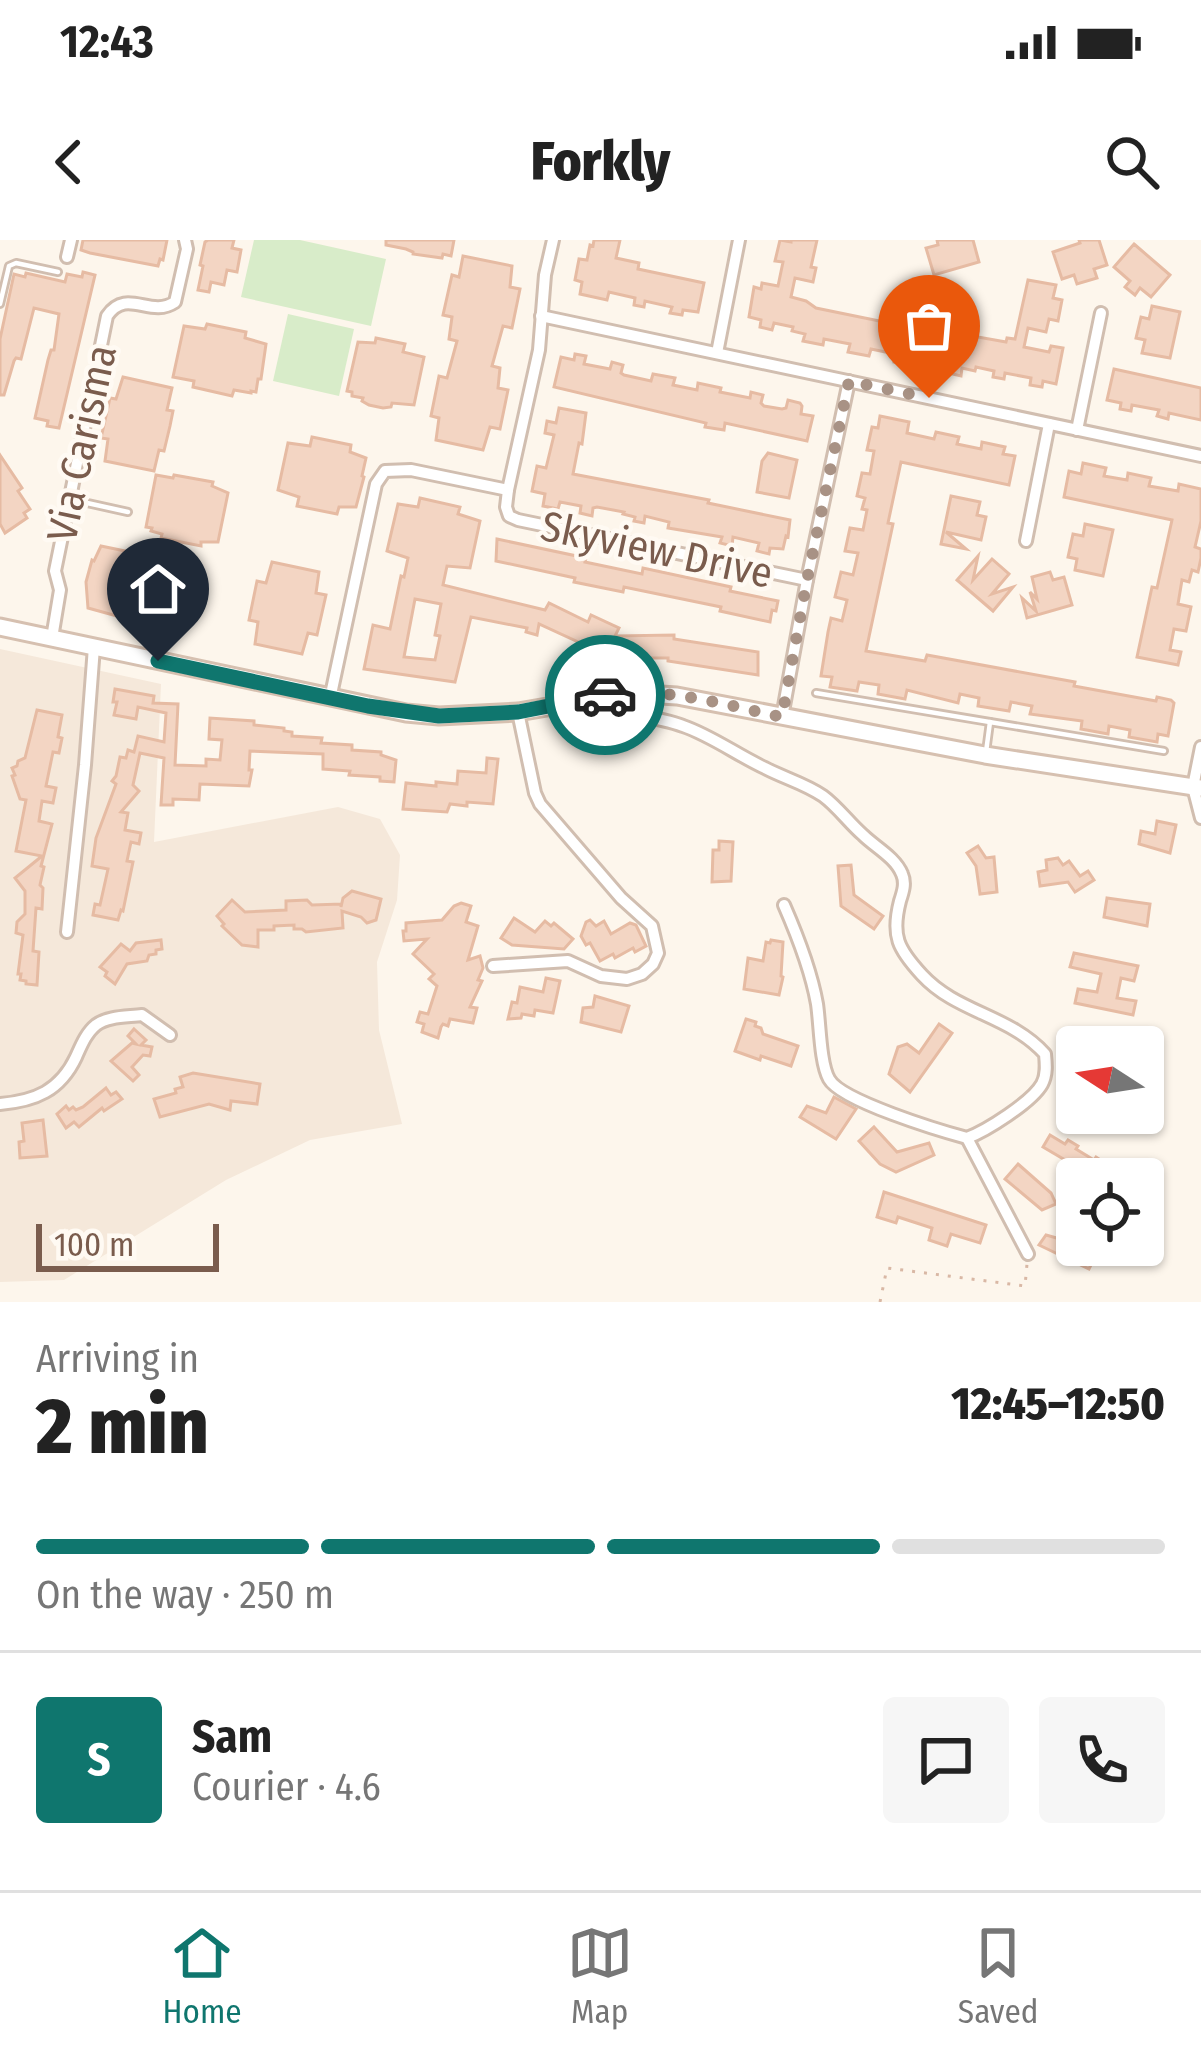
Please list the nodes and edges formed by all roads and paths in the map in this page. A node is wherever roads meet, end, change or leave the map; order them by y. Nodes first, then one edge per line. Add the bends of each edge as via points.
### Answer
1 (71, 240) edge
2 (185, 240) edge
3 (553, 240) edge
4 (739, 240) edge
5 (67, 257) dead end
6 (58, 272) dead end
7 (0, 304) edge
8 (1101, 313) dead end
9 (542, 316) junction
10 (717, 353) junction
11 (849, 381) junction
12 (1049, 424) junction
13 (1078, 430) junction
14 (1201, 456) edge
15 (508, 490) junction
16 (69, 500) junction
17 (128, 512) dead end
18 (1026, 541) dead end
19 (807, 580) junction
20 (0, 627) edge
21 (52, 638) junction
22 (94, 647) junction
23 (816, 693) dead end
24 (612, 694) junction
25 (330, 699) junction
26 (518, 712) junction
27 (782, 717) junction
28 (990, 722) junction
29 (1201, 747) edge
30 (1163, 752) dead end
31 (985, 755) junction
32 (1197, 787) edge
33 (1201, 818) edge
34 (784, 905) dead end
35 (67, 932) dead end
36 (493, 966) dead end
37 (170, 1035) dead end
38 (0, 1104) edge
39 (968, 1138) junction
40 (1028, 1254) joint
41 (880, 1302) edge

1 - 5 street
2 - 16 street, Via Carisma via 175,302 163,309 122,302 107,316
3 - 9 street
4 - 10 street
6 - 7 lane via 16,262
8 - 13 street
9 - 10 street
9 - 15 street
10 - 11 street
11 - 12 street
11 - 19 street
12 - 13 street
12 - 18 street
13 - 14 street
15 - 19 street, Skyview Drive via 506,507 518,520
15 - 25 street via 385,471
16 - 17 lane
16 - 21 street, Via Carisma
19 - 27 street
20 - 21 street
21 - 22 street
22 - 25 street
22 - 35 street
23 - 28 lane
24 - 26 street
24 - 27 street via 676,696
24 - 39 street via 628,714 685,726 813,789 894,862 904,887 895,920 900,949 945,996 1017,1029 1045,1054 1043,1082 1032,1095
25 - 26 street via 439,716
26 - 36 street via 540,804 652,926 658,953 627,980 568,961
27 - 31 street
28 - 30 lane
28 - 31 lane
29 - 32 street
31 - 32 street
32 - 33 street
34 - 39 street via 816,999 827,1077 860,1101
37 - 38 street via 142,1015 107,1019 50,1092
39 - 40 street
40 - 41 path via 1025,1286 886,1268

